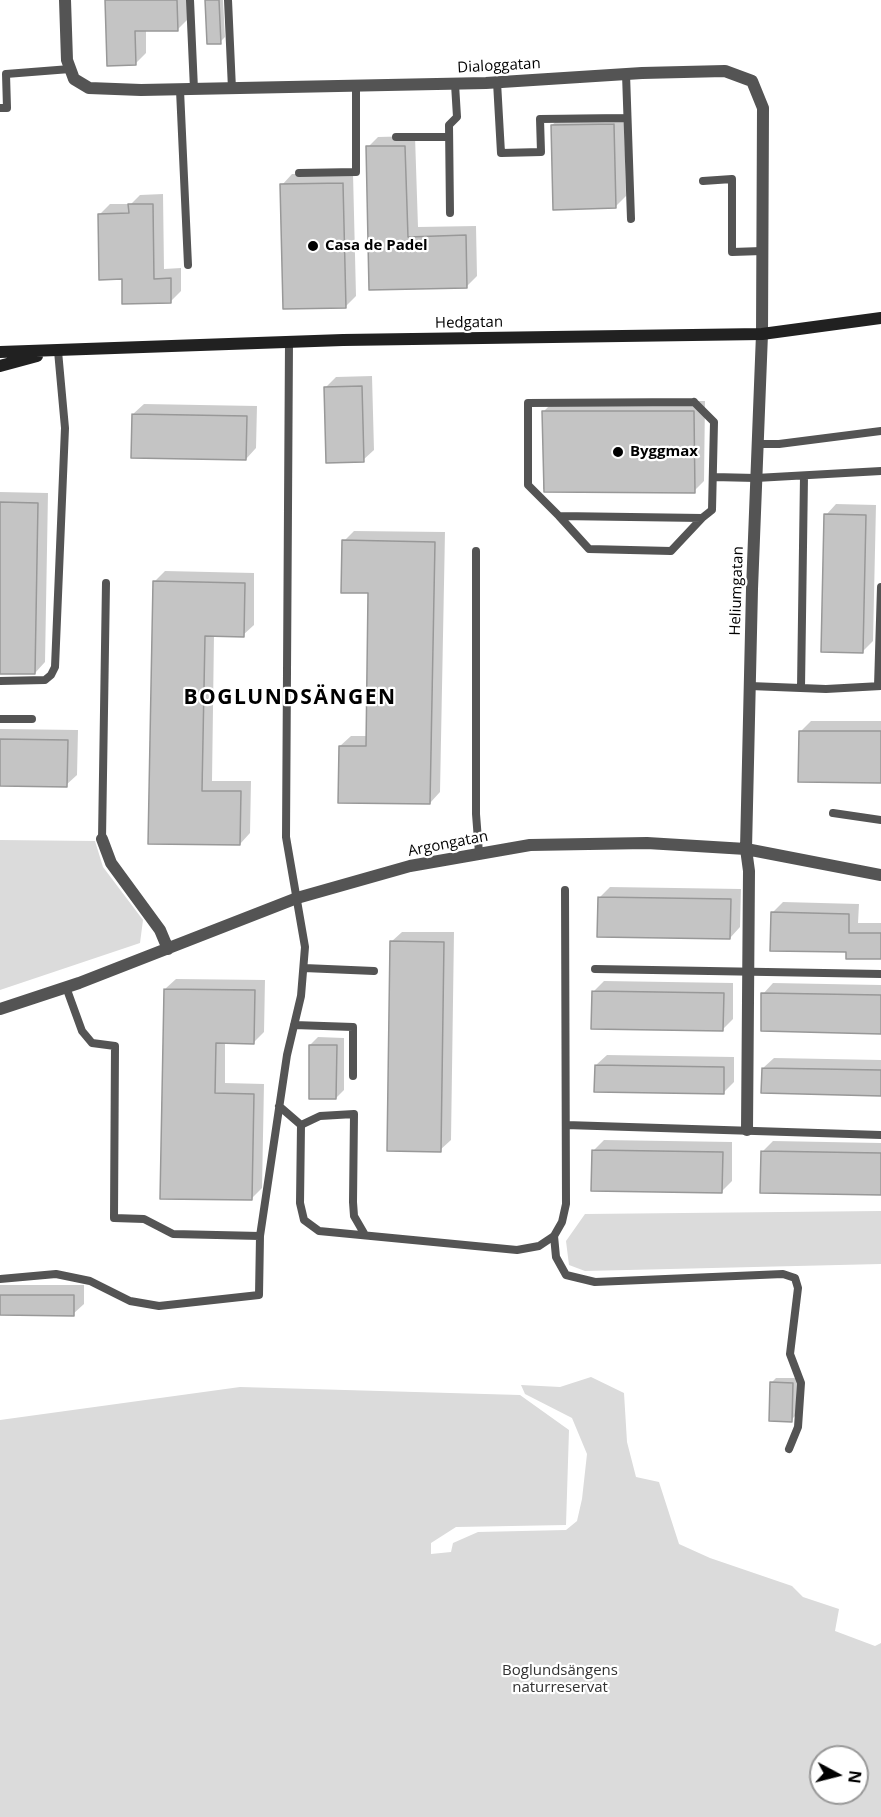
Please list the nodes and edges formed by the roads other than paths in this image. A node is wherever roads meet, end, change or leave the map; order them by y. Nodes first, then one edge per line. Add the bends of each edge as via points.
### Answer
1 (65, 0) edge
2 (190, 0) edge
3 (228, 0) edge
4 (70, 69) junction
5 (626, 74) junction
6 (497, 82) junction
7 (455, 84) junction
8 (356, 86) junction
9 (232, 88) junction
10 (194, 89) junction
11 (180, 90) junction
12 (0, 108) edge
13 (627, 118) junction
14 (396, 137) dead end
15 (449, 137) junction
16 (299, 173) dead end
17 (703, 181) dead end
18 (450, 213) dead end
19 (631, 219) dead end
20 (762, 251) junction
21 (188, 265) dead end
22 (881, 318) edge
23 (762, 334) junction
24 (289, 342) junction
25 (58, 351) junction
26 (0, 352) edge
27 (0, 366) edge
28 (881, 431) edge
29 (758, 444) junction
30 (881, 471) edge
31 (804, 476) junction
32 (713, 477) junction
33 (756, 478) junction
34 (559, 516) junction
35 (702, 518) junction
36 (476, 551) dead end
37 (106, 583) dead end
38 (881, 587) edge
39 (881, 608) edge
40 (0, 681) edge
41 (750, 686) junction
42 (880, 686) edge
43 (801, 688) junction
44 (0, 719) edge
45 (32, 719) dead end
46 (833, 813) dead end
47 (881, 820) edge
48 (102, 839) joint
49 (746, 849) junction
50 (479, 853) junction
51 (881, 875) edge
52 (565, 890) dead end
53 (297, 898) junction
54 (168, 949) junction
55 (304, 968) junction
56 (595, 969) dead end
57 (374, 971) dead end
58 (748, 973) junction
59 (881, 974) edge
60 (66, 987) junction
61 (0, 1009) edge
62 (294, 1025) junction
63 (353, 1076) dead end
64 (279, 1106) junction
65 (301, 1125) junction
66 (566, 1125) junction
67 (747, 1130) junction
68 (881, 1135) edge
69 (365, 1235) junction
70 (260, 1236) junction
71 (554, 1236) junction
72 (0, 1280) edge
73 (789, 1449) dead end

1 - 4 street
2 - 10 lane
3 - 9 lane
4 - 11 street, Dialoggatan via 74,79 89,88
4 - 12 lane via 6,75 7,108
5 - 6 street, Dialoggatan
5 - 13 lane
5 - 20 street, Dialoggatan via 725,71 752,81 763,108
6 - 7 street, Dialoggatan
6 - 13 lane via 501,153 541,152 540,119
7 - 8 street, Dialoggatan
7 - 15 lane via 457,117 449,125
8 - 9 street, Dialoggatan
8 - 16 lane via 356,172
9 - 10 street, Dialoggatan
10 - 11 street, Dialoggatan
11 - 21 lane
13 - 19 lane
14 - 15 lane
15 - 18 lane
17 - 20 lane via 732,179 732,252
20 - 23 street, Dialoggatan
22 - 23 street, Hedgatan
23 - 24 street, Hedgatan
23 - 29 street, Heliumgatan
24 - 25 street, Hedgatan
24 - 53 lane via 286,837
25 - 26 street, Hedgatan
25 - 27 street, Hedgatan
25 - 40 lane via 65,428 55,667 45,680
28 - 29 lane
29 - 33 street, Heliumgatan
30 - 31 lane
31 - 33 lane
31 - 43 lane
32 - 33 lane
32 - 34 lane via 714,422 694,402 528,404 528,485
32 - 35 lane via 712,510
33 - 41 street, Heliumgatan
34 - 35 lane
34 - 35 lane via 589,549 659,551 671,551
36 - 50 lane
37 - 48 lane
38 - 39 lane
39 - 42 lane
41 - 43 lane
41 - 49 street, Heliumgatan
42 - 43 lane
44 - 45 lane
46 - 47 lane
48 - 54 street via 111,863 160,930
49 - 50 street, Argongatan via 588,843 530,845
49 - 51 street, Argongatan
49 - 58 street
50 - 53 street, Argongatan via 373,875
52 - 66 lane
53 - 54 street, Argongatan
53 - 55 lane via 305,947
54 - 60 street, Argongatan
55 - 57 lane
55 - 62 lane
56 - 58 lane
58 - 59 lane
58 - 67 street
60 - 61 street, Argongatan
60 - 70 lane via 82,1031 92,1043 115,1046 114,1218 144,1219 173,1234
62 - 63 lane via 353,1027
62 - 64 lane
64 - 65 lane
64 - 70 lane
65 - 69 lane via 300,1203 304,1220 319,1231
65 - 69 lane via 320,1116 354,1114 354,1216
66 - 67 lane
66 - 71 lane via 566,1204
67 - 68 lane
69 - 71 lane via 517,1250 538,1246
70 - 72 lane via 259,1295 159,1306 130,1300 90,1281 56,1274
71 - 73 lane via 556,1257 566,1275 595,1282 783,1274 795,1278 798,1288 790,1354 801,1383 798,1427

